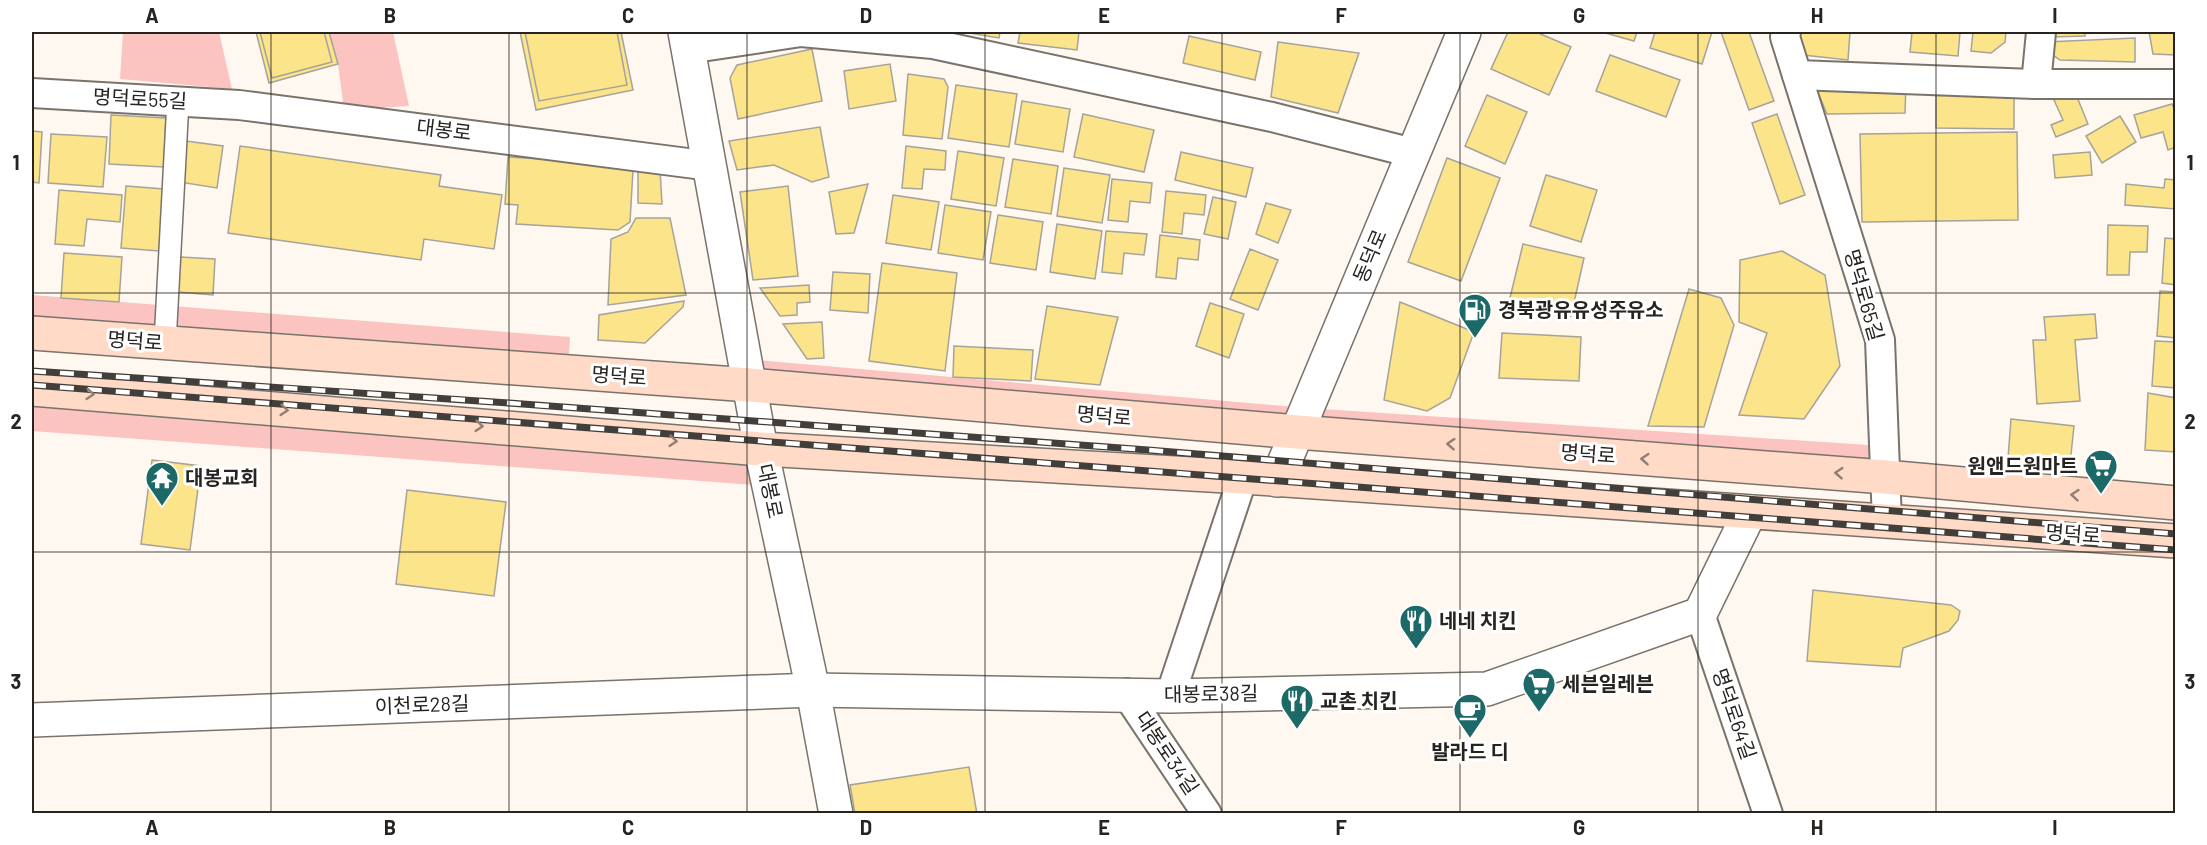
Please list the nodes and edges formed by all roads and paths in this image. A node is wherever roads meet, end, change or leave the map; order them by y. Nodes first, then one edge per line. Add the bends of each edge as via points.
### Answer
1 (1464, 32) edge
2 (1786, 32) edge
3 (2041, 32) edge
4 (687, 40) edge
5 (1797, 75) junction
6 (2036, 84) junction
7 (2175, 84) edge
8 (32, 93) edge
9 (178, 102) junction
10 (248, 106) joint
11 (1413, 153) junction
12 (711, 166) junction
13 (32, 333) edge
14 (165, 343) junction
15 (750, 385) junction
16 (32, 389) edge
17 (1297, 432) junction
18 (761, 449) junction
19 (1243, 477) junction
20 (1885, 477) junction
21 (1277, 480) junction
22 (2175, 503) edge
23 (1750, 513) junction
24 (1887, 522) junction
25 (2175, 541) edge
26 (1700, 614) junction
27 (813, 690) junction
28 (1126, 693) junction
29 (1170, 696) junction
30 (32, 720) edge
31 (836, 813) edge
32 (1208, 813) edge
33 (1768, 813) edge

1 - 11 street, 동덕로
2 - 5 street, 명덕로65길
3 - 6 street
4 - 11 street via 801,32 933,44 1272,117
4 - 12 street, 대봉로
5 - 6 street
5 - 20 street, 명덕로65길 via 1880,340
6 - 7 street
8 - 9 street, 명덕로55길
9 - 10 street, 명덕로55길
9 - 14 street
10 - 12 street, 대봉로
11 - 17 street, 동덕로
12 - 15 street, 대봉로
13 - 14 main road, 명덕로
14 - 15 main road, 명덕로
15 - 17 main road, 명덕로
15 - 18 street, 대봉로
16 -> 18 main road, 명덕로
20 -> 17 main road, 명덕로
17 - 21 street, 동덕로
18 - 19 main road, 명덕로
18 - 27 street, 대봉로
19 - 21 main road, 명덕로
19 - 29 street
22 -> 20 main road, 명덕로
20 - 24 street, 명덕로65길
21 - 23 main road, 명덕로
23 - 24 main road, 명덕로
23 - 26 street
24 - 25 main road, 명덕로
26 - 29 street, 대봉로38길 via 1487,689
26 - 33 street, 명덕로64길
27 - 28 street, 대봉로38길
27 - 30 street, 이천로28길
27 - 31 street, 대봉로
28 - 29 street, 대봉로38길
28 - 32 street, 대봉로34길

